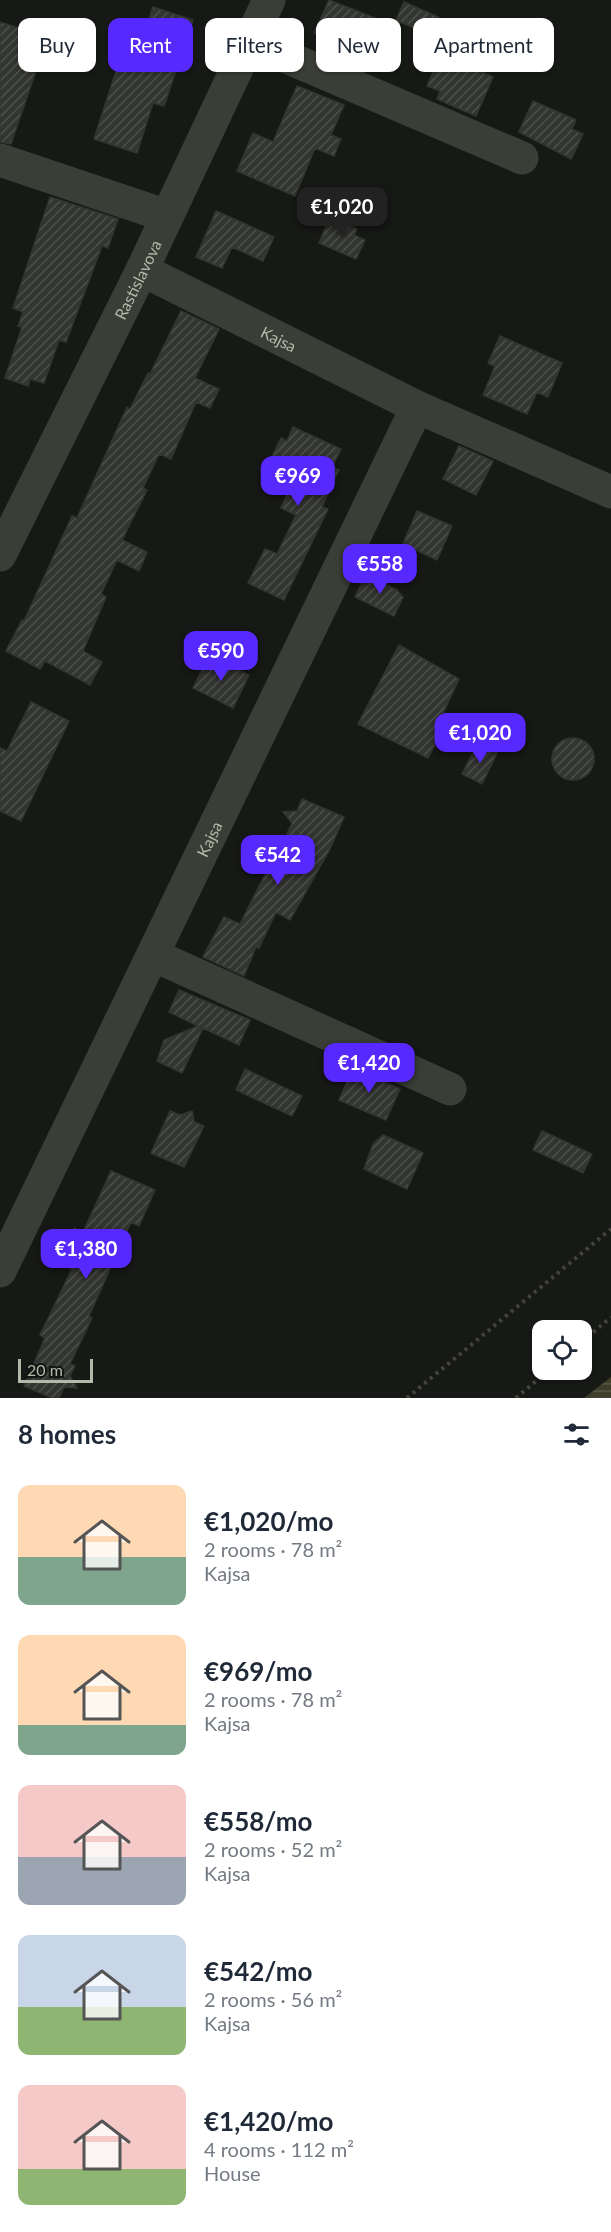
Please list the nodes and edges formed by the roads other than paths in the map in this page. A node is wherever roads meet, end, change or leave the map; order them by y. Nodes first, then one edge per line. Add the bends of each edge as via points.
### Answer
1 (269, 0) edge
2 (260, 18) edge
3 (304, 65) edge
4 (234, 72) edge
5 (522, 158) dead end
6 (0, 160) edge
7 (167, 216) junction
8 (142, 270) junction
9 (417, 406) junction
10 (611, 492) edge
11 (0, 555) edge
12 (153, 955) junction
13 (450, 1089) dead end
14 (0, 1271) edge

1 - 2 street, Rastislavova
3 - 5 street
4 - 7 street, Rastislavova
6 - 7 street
7 - 8 street, Rastislavova
8 - 9 street, Kajsa
8 - 11 street, Rastislavova
9 - 10 street, Kajsa
9 - 12 street, Kajsa
12 - 13 street
12 - 14 street, Kajsa

